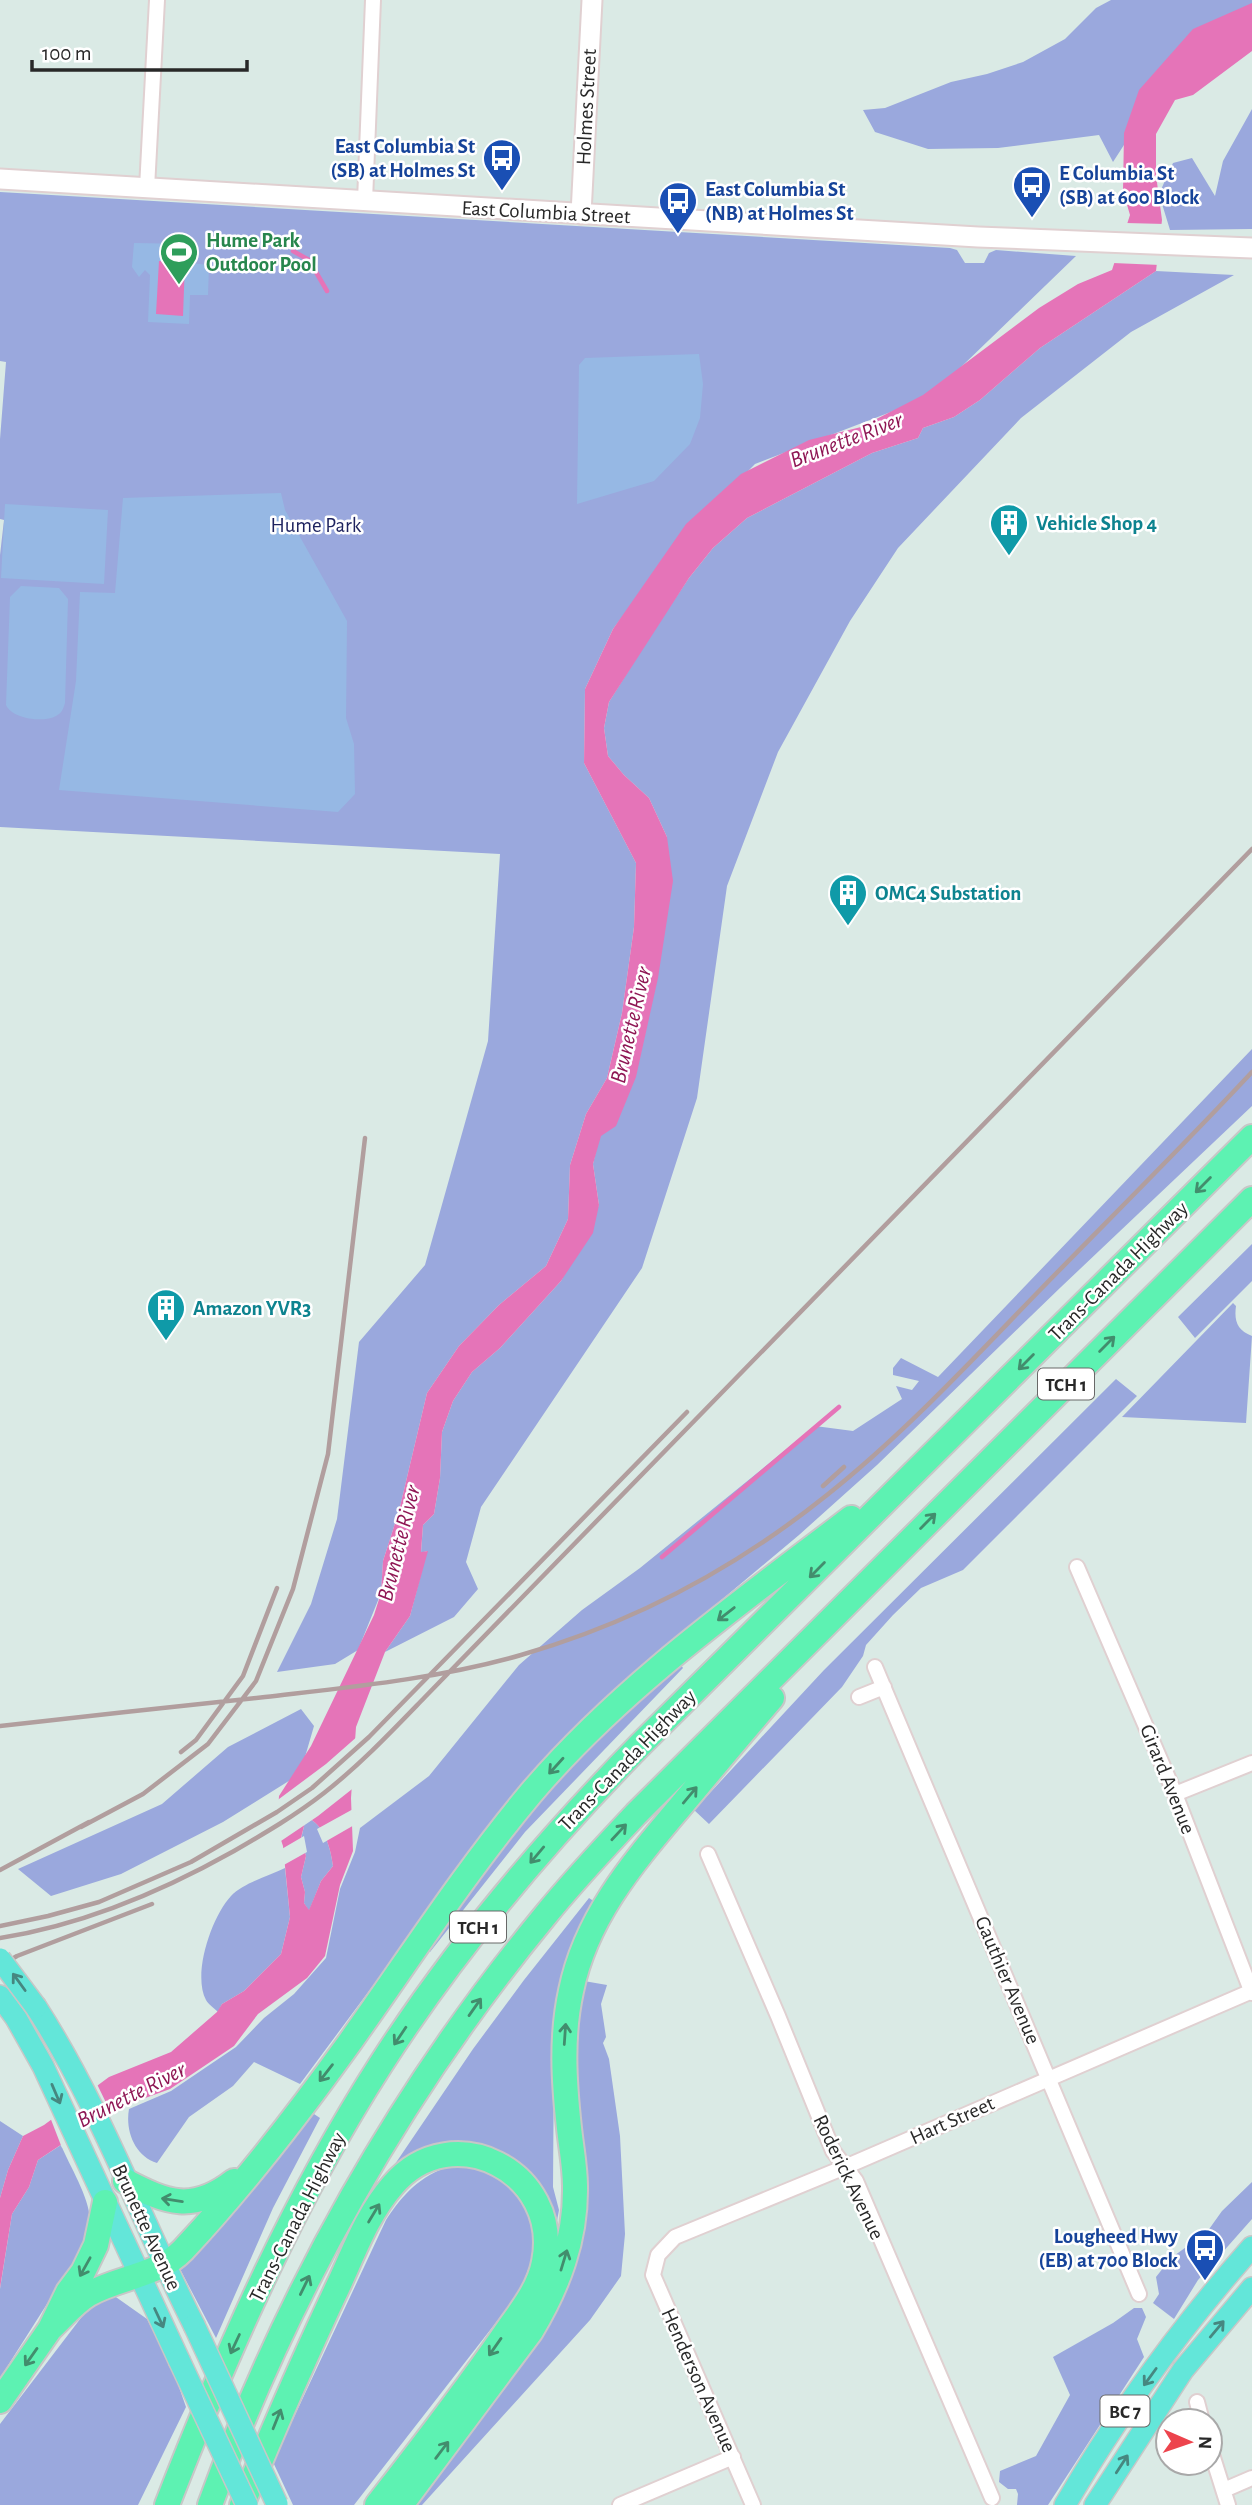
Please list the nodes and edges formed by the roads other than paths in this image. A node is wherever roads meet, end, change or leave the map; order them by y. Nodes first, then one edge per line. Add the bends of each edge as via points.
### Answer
1 (157, 0) edge
2 (373, 0) edge
3 (592, 0) edge
4 (0, 179) edge
5 (147, 188) junction
6 (365, 201) junction
7 (581, 214) junction
8 (1252, 248) edge
9 (1252, 1137) edge
10 (1252, 1199) edge
11 (935, 1453) junction
12 (1077, 1567) dead end
13 (880, 1570) junction
14 (875, 1667) dead end
15 (884, 1687) junction
16 (859, 1697) dead end
17 (1252, 1763) edge
18 (1175, 1794) junction
19 (708, 1854) dead end
20 (0, 1959) edge
21 (1252, 1992) edge
22 (0, 1996) edge
23 (1048, 2078) junction
24 (254, 2166) junction
25 (845, 2168) junction
26 (125, 2181) junction
27 (105, 2202) junction
28 (1252, 2247) edge
29 (658, 2255) joint
30 (163, 2265) junction
31 (140, 2275) junction
32 (1252, 2288) edge
33 (1139, 2294) dead end
34 (50, 2329) junction
35 (0, 2402) edge
36 (1197, 2402) dead end
37 (1198, 2407) edge
38 (733, 2457) junction
39 (1220, 2477) edge
40 (1252, 2478) edge
41 (1224, 2490) junction
42 (992, 2498) dead end
43 (277, 2504) edge
44 (167, 2505) edge
45 (210, 2505) edge
46 (244, 2505) edge
47 (377, 2505) edge
48 (401, 2505) edge
49 (620, 2505) edge
50 (753, 2505) edge
51 (1065, 2505) edge
52 (1095, 2505) edge
53 (1228, 2505) edge

1 - 5 street
2 - 6 street
3 - 7 main road, Holmes Street
4 - 5 main road, East Columbia Street
5 - 6 main road, East Columbia Street
6 - 7 main road, East Columbia Street
7 - 8 main road, East Columbia Street
9 -> 11 highway, Trans-Canada Highway / TCH 1
13 -> 10 highway, Trans-Canada Highway / TCH 1
11 -> 24 highway via 720,1619 578,1742 530,1794 455,1892 348,2044
11 -> 44 highway, Trans-Canada Highway / TCH 1 via 590,1797 459,1951 381,2064 311,2184 228,2360
12 - 18 street, Girard Avenue
45 -> 13 highway, Trans-Canada Highway / TCH 1 via 278,2343 356,2190 492,1983 551,1908 636,1814
48 -> 13 highway via 531,2331 562,2267 573,2227 575,2186 564,2028 571,1989 593,1925 629,1867
14 - 15 street, Gauthier Avenue
15 - 16 street
15 - 23 street, Gauthier Avenue
17 - 18 street
18 - 21 street, Girard Avenue
19 - 25 street, Roderick Avenue via 833,2151
26 -> 20 main road, Brunette Avenue, bridge via 63,2052
21 - 23 street, Hart Street
22 -> 27 main road, Brunette Avenue via 43,2066
23 - 25 street, Hart Street
23 - 33 street, Gauthier Avenue
24 -> 26 highway via 218,2193 186,2202 167,2201
24 - 30 highway via 182,2250
25 - 29 street, Hart Street via 675,2236
25 - 42 street, Roderick Avenue via 856,2181
26 - 30 main road, Brunette Avenue
27 - 31 main road, Brunette Avenue
27 -> 34 highway via 96,2245
28 -> 51 main road, BC 7 via 1137,2394
29 - 38 street, Henderson Avenue via 653,2275
30 - 31 highway
30 - 43 main road, Brunette Avenue, bridge
31 - 34 highway via 92,2293
31 -> 46 main road, Brunette Avenue, bridge
52 -> 32 main road, BC 7 via 1183,2371
34 -> 35 highway
36 - 37 street
38 - 49 street
38 - 50 street, Henderson Avenue
39 - 41 street
40 - 41 street
41 - 53 street
46 -> 47 highway via 294,2379 372,2215 392,2185 429,2160 454,2155 486,2158 529,2187 543,2220 544,2263 534,2291 497,2345

